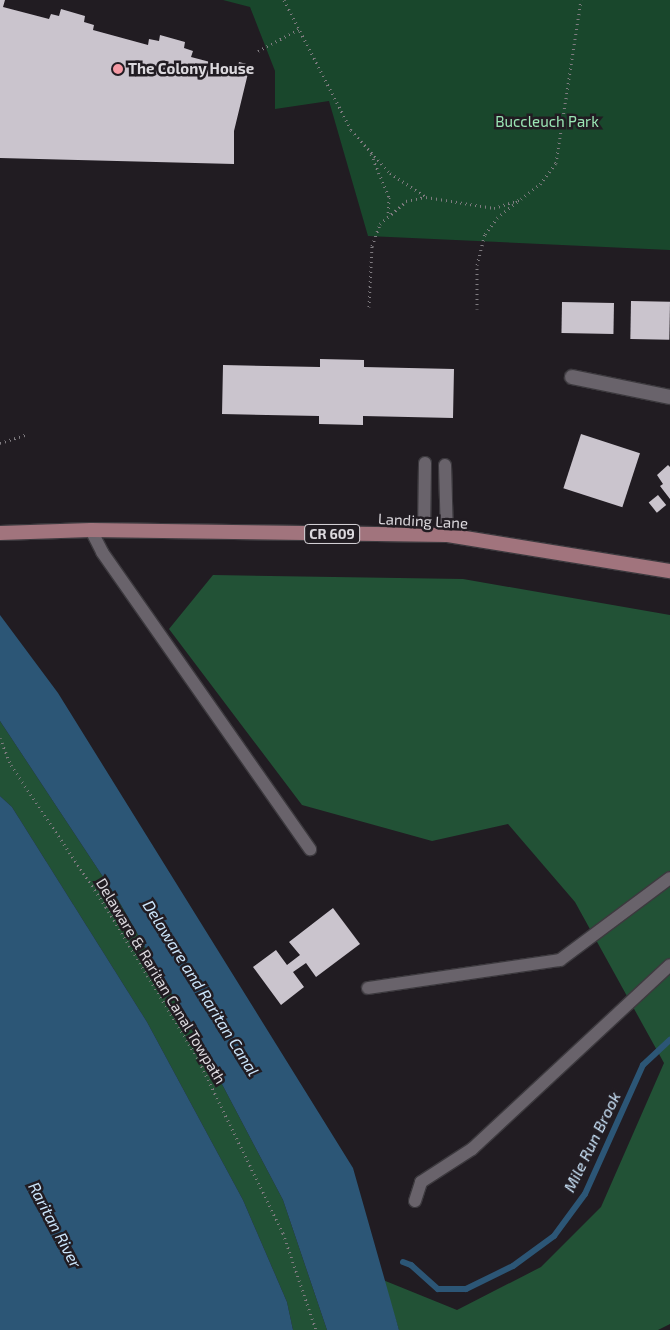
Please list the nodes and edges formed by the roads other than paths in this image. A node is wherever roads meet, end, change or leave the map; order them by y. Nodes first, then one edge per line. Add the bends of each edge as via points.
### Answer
1 (572, 376) dead end
2 (670, 397) edge
3 (425, 463) dead end
4 (445, 465) dead end
5 (91, 530) junction
6 (0, 533) edge
7 (424, 535) junction
8 (447, 535) junction
9 (667, 572) edge
10 (310, 849) dead end
11 (670, 878) edge
12 (670, 965) edge
13 (368, 988) dead end
14 (415, 1201) dead end

1 - 2 street
3 - 7 lane
4 - 8 lane
5 - 6 main road, Landing Lane / CR 609
5 - 7 main road, Landing Lane / CR 609
5 - 10 lane via 102,552 181,660
7 - 8 main road, Landing Lane / CR 609
8 - 9 main road, Landing Lane / CR 609
11 - 13 lane via 560,960
12 - 14 lane via 472,1149 422,1182

